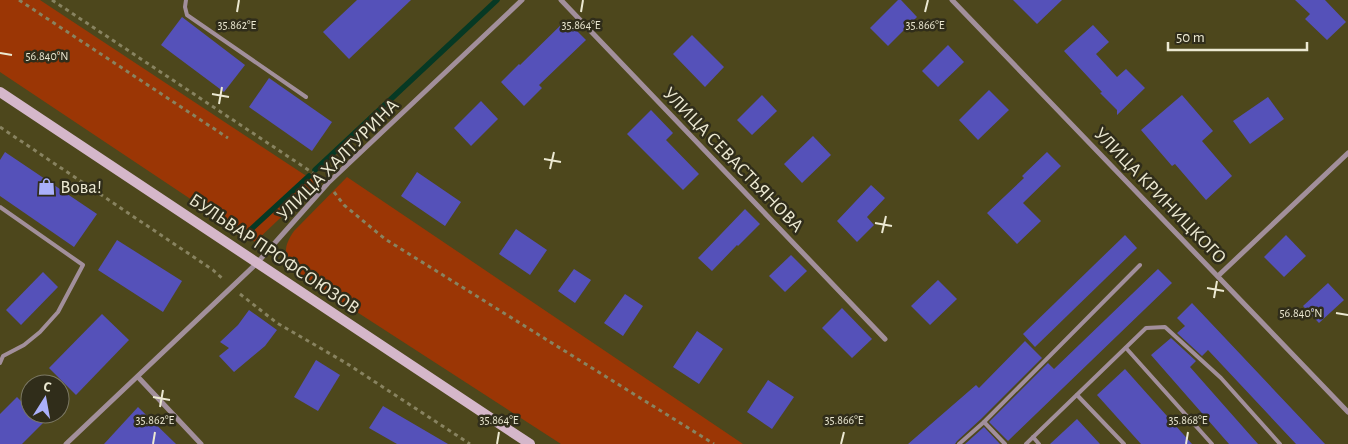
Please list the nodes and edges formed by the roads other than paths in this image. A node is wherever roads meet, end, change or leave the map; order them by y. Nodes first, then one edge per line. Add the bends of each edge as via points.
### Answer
1 (186, 0) edge
2 (522, 0) edge
3 (561, 0) edge
4 (952, 0) edge
5 (0, 92) edge
6 (306, 97) dead end
7 (1348, 153) edge
8 (0, 207) edge
9 (257, 263) junction
10 (1140, 265) dead end
11 (1218, 276) junction
12 (885, 339) dead end
13 (1126, 348) junction
14 (0, 351) edge
15 (3, 356) junction
16 (0, 363) edge
17 (138, 377) junction
18 (1078, 395) junction
19 (1348, 412) edge
20 (984, 422) junction
21 (1033, 437) junction
22 (66, 444) edge
23 (201, 444) edge
24 (530, 444) edge
25 (959, 444) edge
26 (1005, 444) edge
27 (1026, 444) edge
28 (1039, 444) edge
29 (1124, 444) edge
30 (1212, 444) edge
31 (1280, 444) edge

1 - 6 lane via 186,15
2 - 9 street, УЛИЦА ХАЛТУРИНА via 328,183
3 - 12 street, УЛИЦА СЕВАСТЬЯНОВА
4 - 11 street, УЛИЦА КРИНИЦКОГО
5 - 9 main road, БУЛЬВАР ПРОФСОЮЗОВ
7 - 11 street
8 - 15 lane via 83,265 58,312 24,345
9 - 17 street, УЛИЦА ХАЛТУРИНА
9 - 24 main road, БУЛЬВАР ПРОФСОЮЗОВ
10 - 20 lane
11 - 19 street, УЛИЦА КРИНИЦКОГО
13 - 18 lane
13 - 30 lane
13 - 31 lane via 1146,328 1165,327 1221,378
14 - 15 lane
15 - 16 lane
17 - 22 street, УЛИЦА ХАЛТУРИНА
17 - 23 street
18 - 21 lane
18 - 29 lane
20 - 25 lane
20 - 26 lane
21 - 27 lane
21 - 28 lane

